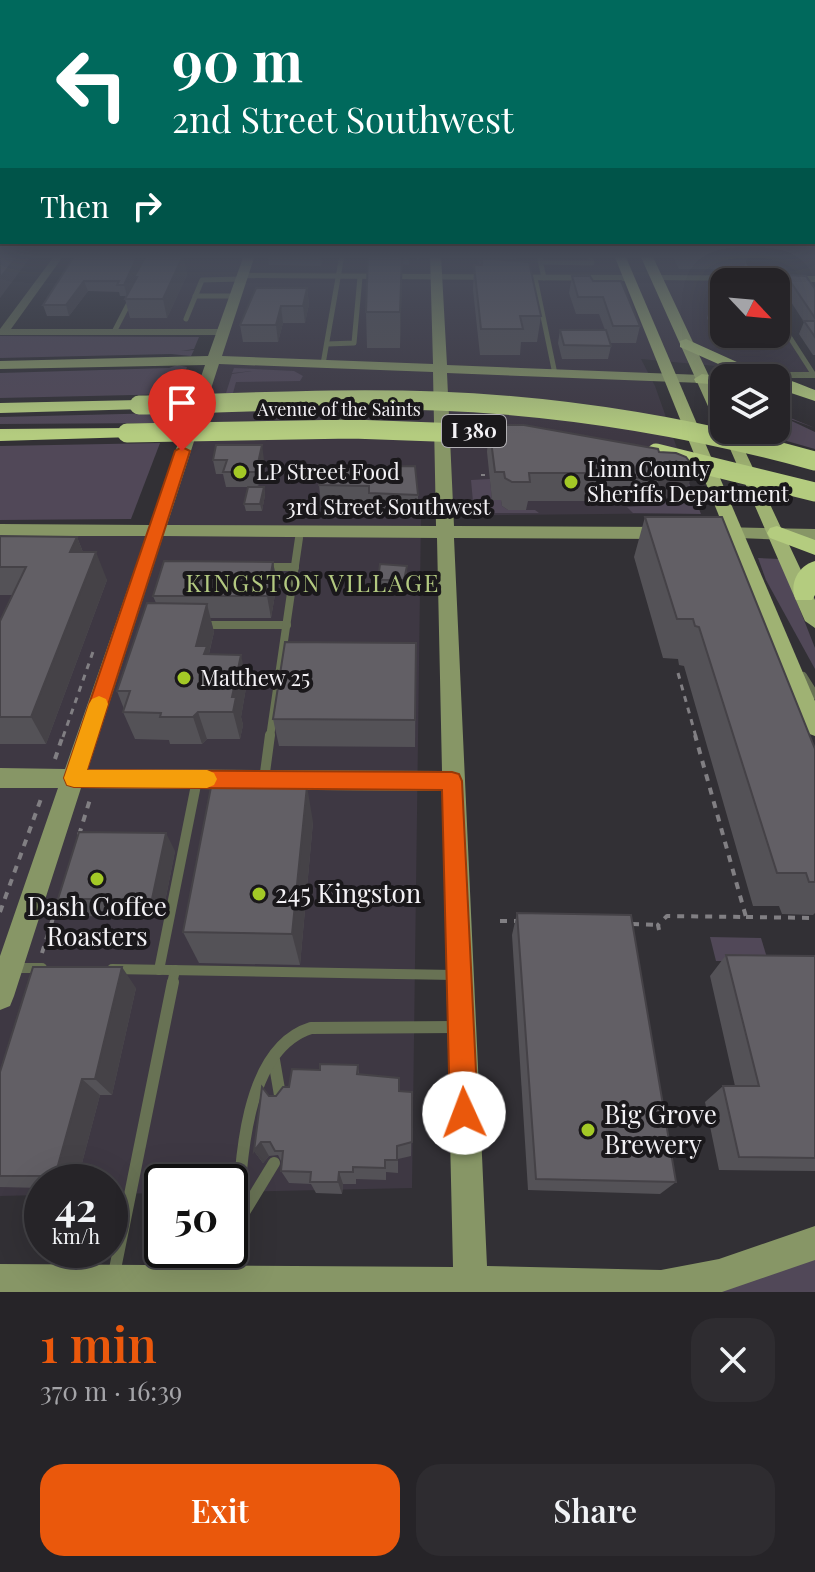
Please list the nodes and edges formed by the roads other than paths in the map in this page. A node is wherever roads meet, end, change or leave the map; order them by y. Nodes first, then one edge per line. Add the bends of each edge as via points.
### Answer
1 (14, 315) edge
2 (123, 315) edge
3 (187, 315) edge
4 (228, 315) edge
5 (332, 315) edge
6 (357, 315) edge
7 (438, 315) edge
8 (546, 315) edge
9 (643, 315) edge
10 (674, 316) edge
11 (186, 319) dead end
12 (2, 332) edge
13 (114, 332) junction
14 (222, 332) junction
15 (790, 338) edge
16 (327, 344) junction
17 (686, 344) junction
18 (214, 360) junction
19 (323, 364) junction
20 (732, 364) edge
21 (0, 365) edge
22 (440, 369) junction
23 (555, 374) junction
24 (814, 375) edge
25 (669, 378) junction
26 (702, 379) junction
27 (710, 379) edge
28 (790, 380) edge
29 (790, 387) edge
30 (710, 395) edge
31 (815, 397) edge
32 (0, 408) edge
33 (0, 435) edge
34 (543, 437) edge
35 (734, 444) edge
36 (815, 461) edge
37 (815, 492) edge
38 (815, 509) edge
39 (155, 531) junction
40 (300, 531) junction
41 (445, 531) junction
42 (6, 533) edge
43 (734, 533) junction
44 (777, 533) junction
45 (815, 535) edge
46 (815, 548) edge
47 (249, 567) edge
48 (295, 567) junction
49 (815, 568) edge
50 (804, 594) junction
51 (771, 620) junction
52 (815, 621) edge
53 (184, 625) edge
54 (287, 625) junction
55 (284, 646) junction
56 (296, 646) edge
57 (815, 695) edge
58 (815, 727) edge
59 (0, 778) edge
60 (74, 778) junction
61 (197, 779) junction
62 (264, 780) junction
63 (452, 781) junction
64 (9, 968) junction
65 (52, 968) edge
66 (98, 969) edge
67 (159, 970) junction
68 (175, 970) junction
69 (459, 975) junction
70 (0, 996) edge
71 (461, 1027) junction
72 (274, 1059) junction
73 (281, 1103) edge
74 (274, 1163) edge
75 (247, 1164) edge
76 (248, 1205) edge
77 (815, 1243) edge
78 (236, 1268) edge
79 (0, 1281) edge
80 (112, 1283) junction
81 (234, 1285) junction
82 (471, 1288) edge

1 - 12 street
2 - 13 lane
3 - 11 lane
4 - 14 main road
5 - 16 lane
6 - 16 lane via 354,343
7 - 22 main road
8 - 23 lane
9 - 25 main road
10 - 17 main road
12 - 13 street
13 - 14 street
14 - 18 main road
15 - 24 lane
16 - 19 lane
17 - 20 highway
17 - 26 main road
18 - 19 main road
18 - 21 main road
18 - 39 main road
19 - 22 main road
22 - 23 main road
22 - 41 main road
23 - 25 main road
24 - 28 street
25 - 26 main road
25 - 43 main road
26 - 27 highway
26 - 30 main road
29 - 31 highway
32 - 36 highway, Avenue of the Saints / I 380, bridge via 393,400 513,406 656,424
33 - 34 highway, Avenue of the Saints / I 380, bridge via 431,429
35 - 44 main road
37 - 38 highway, bridge via 642,451
39 - 40 main road, 3rd Street Southwest
39 - 42 main road, 3rd Street Southwest
39 - 60 main road via 130,624
40 - 41 main road, 3rd Street Southwest
40 - 48 lane
41 - 43 main road, 3rd Street Southwest
41 - 63 main road
43 - 44 main road, 3rd Street Southwest
43 - 51 main road
44 - 45 main road, 3rd Street Southwest
44 - 46 highway
44 - 50 main road
47 - 48 lane
48 - 54 lane
49 - 50 highway via 805,580
50 - 52 main road
51 - 57 lane
51 - 58 main road
53 - 54 lane
54 - 55 lane
55 - 56 lane
55 - 62 lane
59 - 60 main road
60 - 61 main road
60 - 64 main road
61 - 62 main road
61 - 67 lane
62 - 63 main road
63 - 69 main road
64 - 65 lane
64 - 70 main road
66 - 67 lane
67 - 68 lane
68 - 69 lane
68 - 80 lane
69 - 71 main road
71 - 72 lane via 311,1028 295,1034
71 - 82 main road
72 - 73 lane
72 - 75 lane via 254,1096
74 - 76 lane
77 - 82 main road via 719,1276 661,1287
78 - 81 lane
79 - 80 main road
80 - 81 main road
81 - 82 main road

